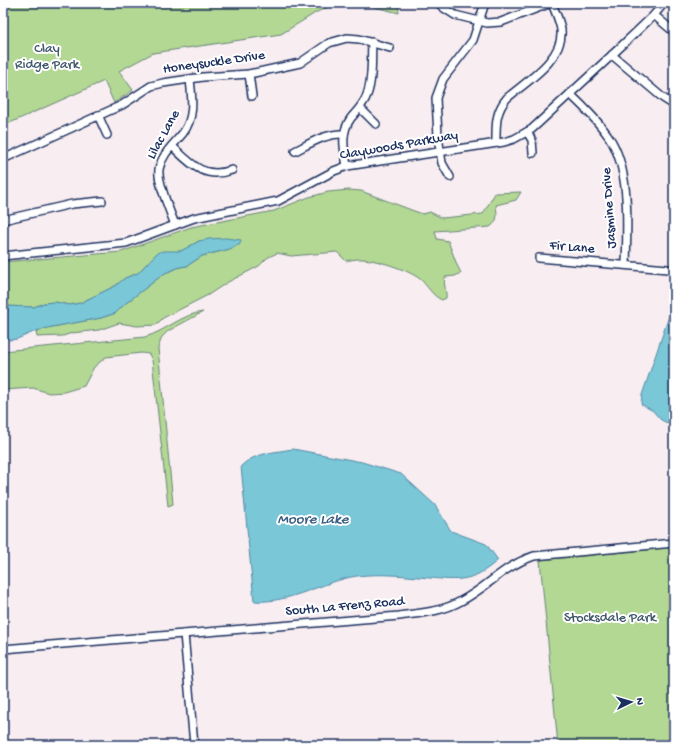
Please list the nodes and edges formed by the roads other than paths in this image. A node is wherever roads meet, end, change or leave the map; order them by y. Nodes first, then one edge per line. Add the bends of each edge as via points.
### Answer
1 (438, 3) edge
2 (485, 3) edge
3 (551, 3) edge
4 (664, 3) edge
5 (654, 15) junction
6 (480, 22) junction
7 (674, 32) edge
8 (372, 42) junction
9 (390, 48) dead end
10 (612, 55) junction
11 (249, 74) junction
12 (190, 79) junction
13 (570, 94) junction
14 (252, 96) dead end
15 (674, 105) edge
16 (360, 108) junction
17 (98, 116) junction
18 (376, 124) dead end
19 (527, 132) junction
20 (344, 134) junction
21 (107, 135) dead end
22 (496, 143) junction
23 (172, 146) junction
24 (295, 151) dead end
25 (440, 152) junction
26 (534, 153) dead end
27 (3, 159) edge
28 (347, 166) junction
29 (232, 170) dead end
30 (450, 177) dead end
31 (102, 201) dead end
32 (3, 220) edge
33 (175, 225) junction
34 (3, 256) edge
35 (538, 258) dead end
36 (626, 265) junction
37 (674, 271) edge
38 (674, 543) edge
39 (184, 634) junction
40 (3, 649) edge
41 (194, 745) edge

1 - 6 street via 455,15
2 - 6 street
3 - 6 street via 501,22
3 - 22 street via 561,30 558,50 550,61 502,103 497,114
4 - 5 street, Claywoods Parkway
5 - 7 street
5 - 10 street, Claywoods Parkway
6 - 25 street via 473,40 446,74 438,91 436,105
8 - 9 street, Honeysuckle Drive
8 - 11 street, Honeysuckle Drive via 347,38 337,40 300,62
8 - 16 street via 367,94
10 - 13 street, Claywoods Parkway
10 - 15 street
11 - 12 street, Honeysuckle Drive
11 - 14 street
12 - 17 street, Honeysuckle Drive via 151,86 122,105
12 - 23 street, Lilac Lane via 193,107 189,122
13 - 19 street, Claywoods Parkway
13 - 36 street, Jasmine Drive via 594,118 609,138 619,159 624,179
16 - 18 street
16 - 20 street via 345,128
17 - 21 street
17 - 27 street, Honeysuckle Drive
19 - 22 street, Claywoods Parkway via 514,139
19 - 26 street via 532,140
20 - 24 street via 322,137
20 - 28 street
22 - 25 street, Claywoods Parkway
23 - 29 street via 199,170 206,173 222,174
23 - 33 street, Lilac Lane via 162,160 159,175
25 - 28 street, Claywoods Parkway
25 - 30 street via 442,164
28 - 33 street, Claywoods Parkway via 278,201 194,218
31 - 32 street via 72,204
33 - 34 street, Claywoods Parkway via 126,243
35 - 36 street, Fir Lane
36 - 37 street, Fir Lane
38 - 39 street, South La Frenz Road via 534,556 513,564 461,601 433,611
39 - 40 street, South La Frenz Road
39 - 41 street

